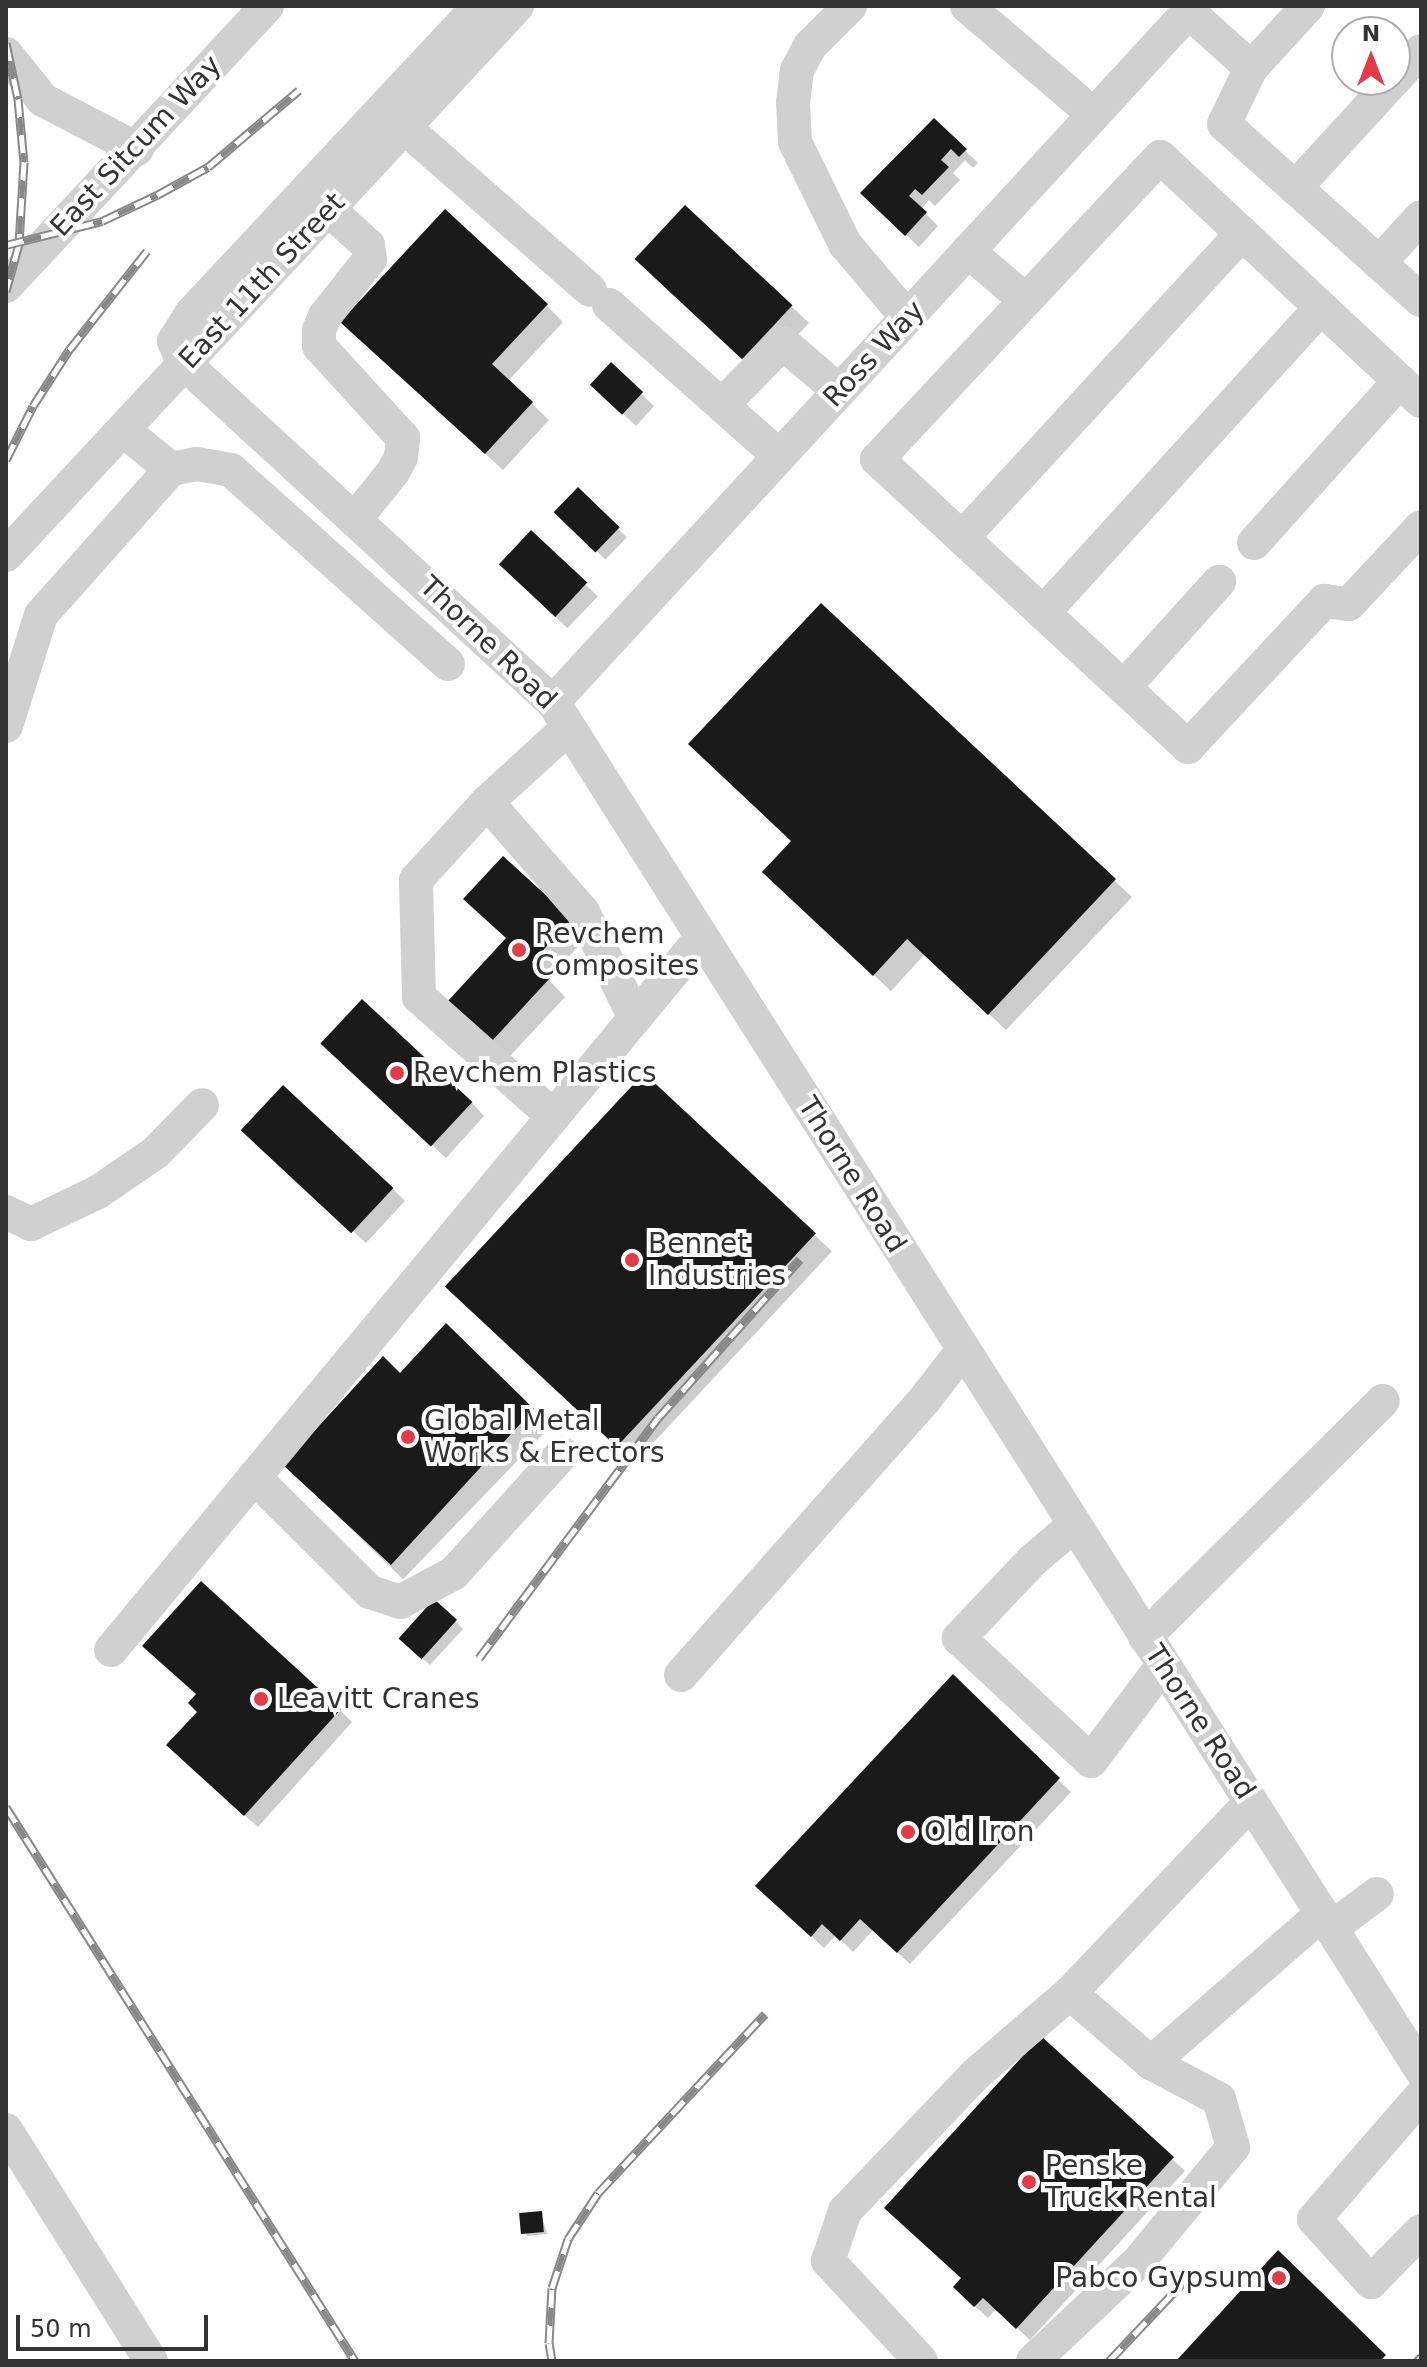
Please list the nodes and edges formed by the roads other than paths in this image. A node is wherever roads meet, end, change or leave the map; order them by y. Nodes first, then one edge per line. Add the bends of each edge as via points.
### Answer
1 (267, 6) edge
2 (479, 6) edge
3 (517, 6) edge
4 (850, 6) edge
5 (967, 6) edge
6 (1308, 6) edge
7 (1191, 9) edge
8 (6, 54) edge
9 (1251, 68) junction
10 (1380, 96) edge
11 (1094, 115) junction
12 (404, 127) junction
13 (137, 149) junction
14 (1295, 188) junction
15 (328, 209) junction
16 (1421, 217) edge
17 (1242, 233) junction
18 (968, 251) junction
19 (1379, 263) junction
20 (6, 286) edge
21 (1025, 300) junction
22 (1421, 300) edge
23 (1321, 308) junction
24 (907, 317) junction
25 (185, 364) junction
26 (839, 391) junction
27 (1410, 391) edge
28 (722, 405) junction
29 (124, 431) junction
30 (779, 456) junction
31 (171, 469) junction
32 (356, 518) junction
33 (1421, 527) edge
34 (962, 538) junction
35 (1254, 543) dead end
36 (6, 555) edge
37 (1219, 582) dead end
38 (1043, 613) junction
39 (448, 664) dead end
40 (1124, 687) junction
41 (561, 714) junction
42 (6, 726) edge
43 (487, 802) junction
44 (702, 937) junction
45 (635, 1018) junction
46 (202, 1105) dead end
47 (552, 1115) junction
48 (6, 1212) edge
49 (963, 1350) junction
50 (1383, 1401) dead end
51 (562, 1454) dead end
52 (254, 1477) junction
53 (1074, 1525) junction
54 (1145, 1637) junction
55 (111, 1650) dead end
56 (1163, 1665) junction
57 (681, 1675) dead end
58 (1251, 1802) junction
59 (1377, 1894) dead end
60 (1326, 1921) junction
61 (1070, 1993) junction
62 (1151, 2063) junction
63 (1421, 2070) edge
64 (1421, 2096) edge
65 (6, 2130) edge
66 (1416, 2245) edge
67 (151, 2361) edge
68 (921, 2361) edge
69 (1033, 2361) edge

1 - 13 street, East Sitcum Way
2 - 25 street via 191,314 174,341
3 - 12 street, East 11th Street
4 - 24 street via 810,46 797,70 795,142 845,244
5 - 11 street
6 - 9 street
7 - 9 street
7 - 11 street, Ross Way
8 - 13 street via 43,100
9 - 14 street via 1224,124
10 - 14 street
11 - 18 street, Ross Way
12 - 15 street, East 11th Street
12 - 28 street
13 - 20 street, East Sitcum Way
14 - 19 street
15 - 25 street, East 11th Street
15 - 32 street via 368,245 370,259 325,316 319,346 403,438 393,472
16 - 19 street
17 - 21 street via 1160,157
17 - 23 street
17 - 34 street
18 - 21 street
18 - 24 street, Ross Way
19 - 22 street
21 - 34 street via 877,459
23 - 27 street
23 - 38 street
24 - 26 street, Ross Way
25 - 29 street, East 11th Street
25 - 32 street, Thorne Road
26 - 28 street via 783,343
26 - 30 street, Ross Way
27 - 35 street
28 - 30 street
29 - 31 street
29 - 36 street, East 11th Street
30 - 41 street, Ross Way
31 - 39 street via 197,464 231,470
31 - 42 street via 41,615
32 - 41 street, Thorne Road
33 - 40 street via 1349,604 1324,601 1188,747
34 - 38 street
37 - 40 street
38 - 40 street
41 - 43 street, Ross Way
41 - 44 street, Thorne Road
43 - 45 street via 583,912
43 - 47 street, Ross Way via 416,880 419,997
44 - 45 street
44 - 49 street, Thorne Road
45 - 47 street
46 - 48 street via 155,1153 98,1192 31,1224
47 - 52 street
49 - 53 street, Thorne Road
49 - 57 street
50 - 54 street
51 - 52 street via 454,1573 400,1602 370,1592
52 - 55 street
53 - 54 street, Thorne Road
53 - 56 street via 959,1638 1091,1761
54 - 56 street, Thorne Road
56 - 58 street, Thorne Road
58 - 60 street, Thorne Road
58 - 61 street
59 - 60 street
60 - 62 street
60 - 63 street, Thorne Road
61 - 62 street
61 - 68 street via 976,2074 845,2211 828,2261
62 - 69 street via 1219,2099 1233,2147 1138,2262
64 - 66 street via 1314,2219 1371,2282
65 - 67 street

